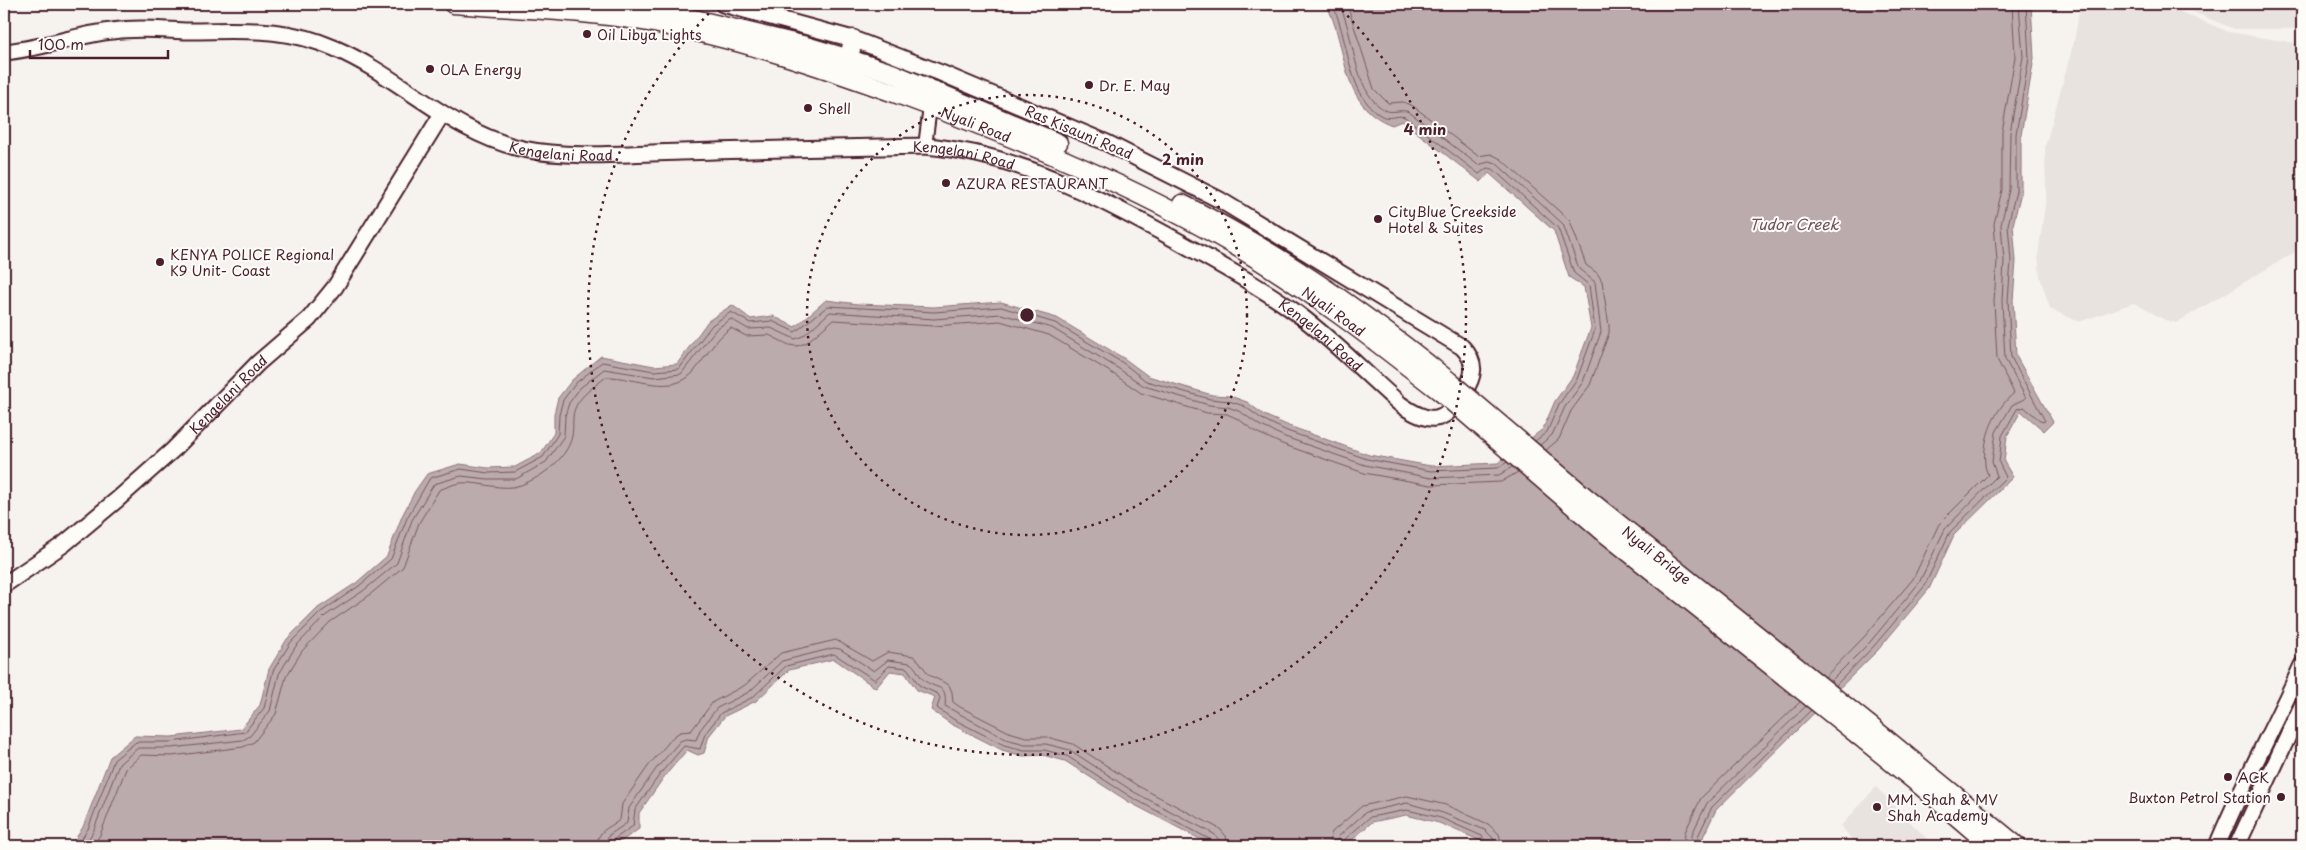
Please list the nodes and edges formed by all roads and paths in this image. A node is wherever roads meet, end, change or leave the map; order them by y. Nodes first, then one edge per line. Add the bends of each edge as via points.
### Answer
1 (454, 4) edge
2 (632, 4) edge
3 (723, 4) edge
4 (853, 39) junction
5 (4, 52) edge
6 (849, 59) junction
7 (930, 107) junction
8 (442, 114) junction
9 (925, 146) junction
10 (1445, 387) junction
11 (1418, 416) joint
12 (4, 585) edge
13 (2302, 665) edge
14 (2302, 706) edge
15 (1864, 730) junction
16 (1991, 846) edge
17 (2017, 846) edge
18 (2217, 846) edge
19 (2237, 846) edge

1 - 7 highway, Nyali Road via 609,15 672,26 797,58
2 - 6 highway, Nyali Road
3 - 4 main road, Ras Kisauni Road
4 - 6 highway
4 - 11 main road, Ras Kisauni Road via 1060,122 1151,163 1266,226 1462,346 1472,362 1474,373 1454,409 1436,418
5 - 8 main road, Kengelani Road via 125,29 275,31 336,48
6 - 10 highway, Nyali Road via 892,73 1068,148 1249,238 1402,342
7 - 9 street
7 - 10 highway, Nyali Road via 1079,165 1224,240 1304,290
8 - 9 main road, Kengelani Road via 489,139 523,149 554,153
8 - 12 main road, Kengelani Road via 335,288 309,319 258,363 174,449 118,499 64,544
9 - 11 main road, Kengelani Road via 990,156 1048,176 1203,255 1298,314 1400,404
10 - 15 highway, Nyali Bridge, bridge via 1589,500
13 - 18 main road
14 - 19 main road
15 - 16 highway
15 - 17 highway

